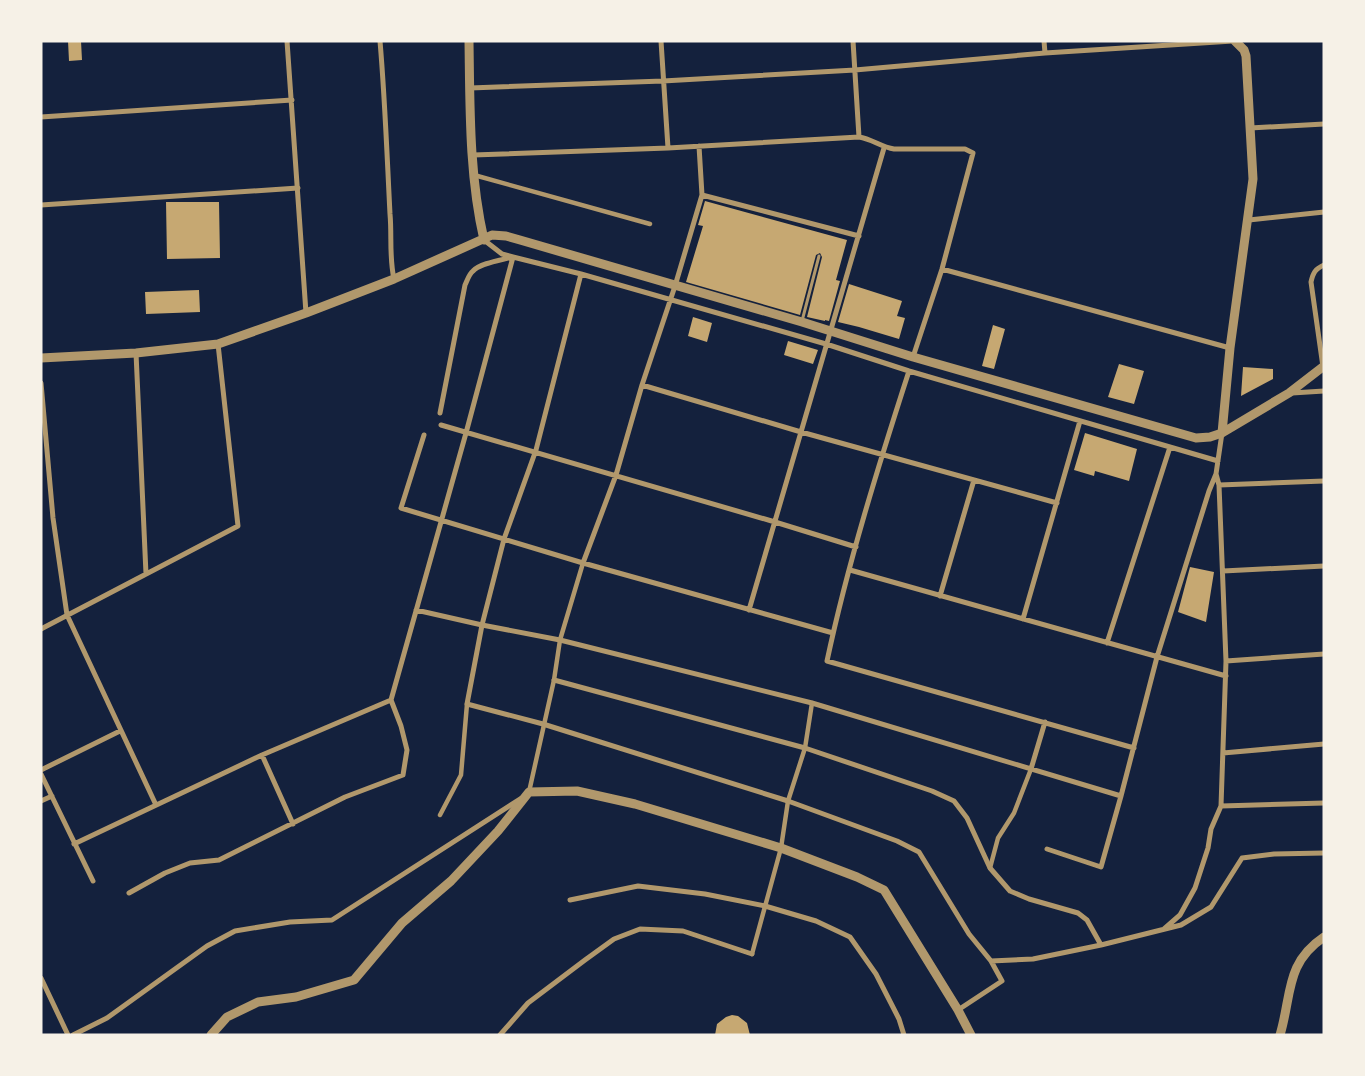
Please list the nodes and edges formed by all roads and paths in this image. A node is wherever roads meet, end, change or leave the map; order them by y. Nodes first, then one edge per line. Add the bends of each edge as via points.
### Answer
1 (287, 41) edge
2 (380, 41) edge
3 (469, 41) edge
4 (661, 41) edge
5 (853, 41) edge
6 (1044, 41) edge
7 (1234, 41) edge
8 (1044, 54) junction
9 (855, 70) junction
10 (663, 81) junction
11 (470, 88) junction
12 (292, 100) junction
13 (41, 117) edge
14 (1324, 124) edge
15 (1250, 128) junction
16 (859, 137) junction
17 (699, 146) junction
18 (668, 148) junction
19 (884, 148) junction
20 (473, 155) junction
21 (474, 175) junction
22 (298, 188) junction
23 (702, 195) junction
24 (41, 205) edge
25 (1324, 212) edge
26 (1249, 220) junction
27 (650, 224) dead end
28 (859, 236) junction
29 (484, 240) junction
30 (819, 256) dead end
31 (513, 257) junction
32 (1324, 265) edge
33 (942, 270) junction
34 (581, 274) junction
35 (394, 279) junction
36 (675, 286) junction
37 (670, 299) junction
38 (306, 313) junction
39 (802, 322) junction
40 (830, 331) junction
41 (218, 344) junction
42 (826, 344) junction
43 (1230, 348) junction
44 (136, 353) junction
45 (913, 357) junction
46 (41, 358) edge
47 (1324, 366) edge
48 (910, 371) junction
49 (41, 383) edge
50 (642, 385) junction
51 (1324, 391) edge
52 (1289, 393) junction
53 (440, 413) dead end
54 (1080, 421) junction
55 (441, 425) dead end
56 (801, 432) junction
57 (466, 433) junction
58 (1222, 433) junction
59 (424, 435) dead end
60 (1170, 447) junction
61 (535, 453) junction
62 (883, 455) junction
63 (1218, 461) junction
64 (1216, 474) junction
65 (616, 476) junction
66 (974, 480) junction
67 (1324, 481) edge
68 (1219, 485) junction
69 (1058, 503) junction
70 (442, 520) junction
71 (774, 522) junction
72 (504, 539) junction
73 (856, 547) junction
74 (583, 563) junction
75 (1324, 566) edge
76 (850, 570) junction
77 (1223, 571) junction
78 (146, 574) junction
79 (940, 596) junction
80 (416, 610) junction
81 (749, 610) junction
82 (67, 616) junction
83 (1023, 619) junction
84 (482, 625) junction
85 (41, 629) edge
86 (834, 633) junction
87 (560, 640) junction
88 (1108, 643) junction
89 (1324, 654) edge
90 (1158, 657) junction
91 (1226, 661) junction
92 (1226, 676) junction
93 (554, 680) junction
94 (391, 700) junction
95 (812, 703) junction
96 (467, 704) junction
97 (1045, 722) junction
98 (543, 724) junction
99 (120, 731) junction
100 (1324, 744) edge
101 (805, 748) junction
102 (1134, 748) junction
103 (1224, 753) junction
104 (262, 755) junction
105 (1031, 769) junction
106 (41, 770) edge
107 (41, 774) edge
108 (529, 792) junction
109 (52, 796) junction
110 (1122, 796) junction
111 (788, 800) junction
112 (41, 801) edge
113 (1324, 803) edge
114 (156, 805) junction
115 (1221, 806) junction
116 (440, 815) dead end
117 (292, 824) junction
118 (74, 844) junction
119 (781, 848) junction
120 (1047, 849) dead end
121 (1324, 852) edge
122 (990, 868) junction
123 (93, 881) dead end
124 (130, 893) dead end
125 (570, 900) dead end
126 (765, 906) junction
127 (1164, 929) junction
128 (1324, 937) edge
129 (1101, 944) junction
130 (752, 954) joint
131 (991, 961) junction
132 (41, 978) edge
133 (958, 1010) junction
134 (68, 1035) edge
135 (74, 1035) edge
136 (211, 1035) edge
137 (500, 1035) edge
138 (904, 1035) edge
139 (971, 1035) edge
140 (1280, 1035) edge

1 - 12 street
2 - 35 street via 385,93 390,262
3 - 11 street
4 - 10 street
5 - 9 street
6 - 8 street
7 - 8 street
7 - 15 street via 1246,56
8 - 9 street
9 - 10 street
9 - 16 street
10 - 11 street
10 - 18 street
11 - 20 street
12 - 13 street
12 - 22 street
14 - 15 street
15 - 26 street via 1253,179
16 - 17 street
16 - 19 street
17 - 18 street
17 - 23 street
18 - 20 street
19 - 28 street
19 - 33 street via 965,149 973,153
20 - 21 street
21 - 27 street
21 - 29 street
22 - 24 street
22 - 38 street
23 - 28 street
23 - 36 street
25 - 26 street
26 - 43 street
28 - 40 street
29 - 31 street via 502,254
29 - 35 street
29 - 36 street via 492,236 506,236
30 - 39 lane
31 - 34 street
31 - 53 street via 479,266 468,278
31 - 57 street
32 - 47 street via 1316,269 1311,282
33 - 43 street
33 - 45 street
34 - 37 street
34 - 61 street
35 - 38 street
36 - 37 street
36 - 39 street
37 - 42 street
37 - 50 street
38 - 41 street
39 - 40 street
40 - 42 street
40 - 45 street
41 - 44 street
41 - 78 street via 238,526
42 - 48 street
42 - 56 street
43 - 58 street
44 - 46 street
44 - 78 street
45 - 58 street via 1196,438
47 - 52 street
48 - 54 street
48 - 62 street
49 - 82 street via 53,518
50 - 56 street
50 - 65 street
51 - 52 street
52 - 58 street
54 - 60 street
54 - 69 street
55 - 57 street
56 - 62 street
56 - 71 street
57 - 61 street
57 - 70 street
58 - 63 street
59 - 70 street via 400,508
60 - 63 street
60 - 88 street
61 - 65 street
61 - 72 street
62 - 66 street
62 - 73 street
63 - 64 street
64 - 68 street
64 - 90 street
65 - 71 street
65 - 74 street
66 - 69 street
66 - 79 street
67 - 68 street
68 - 77 street
69 - 83 street
70 - 72 street
70 - 80 street
71 - 73 street
71 - 81 street
72 - 74 street
72 - 84 street
73 - 76 street
74 - 81 street
74 - 87 street
75 - 77 street
76 - 79 street
76 - 86 street
77 - 91 street
78 - 82 street
79 - 83 street
80 - 84 street
80 - 94 street
81 - 86 street
82 - 85 street
82 - 99 street
83 - 88 street
84 - 87 street
84 - 96 street
86 - 97 street via 828,662
87 - 93 street
87 - 95 street
88 - 90 street
89 - 91 street
90 - 92 street
90 - 102 street
91 - 92 street
92 - 103 street
93 - 98 street
93 - 101 street
94 - 104 street
94 - 117 street via 407,750 403,775 346,797
95 - 101 street
95 - 105 street
96 - 98 street
96 - 116 street via 461,775
97 - 102 street
97 - 105 street
98 - 108 street
98 - 111 street
99 - 106 street
99 - 114 street
100 - 103 street
101 - 111 street
101 - 122 street via 932,791 954,802 967,818
102 - 110 street
103 - 115 street
104 - 114 street
104 - 117 street
105 - 110 street
105 - 122 street via 1014,813 998,838
107 - 109 street
108 - 119 street via 577,791 636,804
108 - 135 street via 332,920 290,922 235,931 207,946 107,1018
108 - 136 street via 498,831 451,881 402,923 354,980 296,997 258,1002 227,1017
109 - 112 street
109 - 118 street
110 - 120 street via 1101,867
111 - 119 street
111 - 131 street via 897,840 919,852 969,934
113 - 115 street
114 - 118 street
115 - 127 street via 1211,829 1195,888 1180,915
117 - 124 street via 220,860 190,862
118 - 123 street
119 - 126 street
119 - 133 street via 884,890
121 - 127 street via 1242,858 1211,907 1181,925
122 - 129 street via 1010,891 1078,912 1087,920
125 - 126 street via 638,886 705,894
126 - 130 street
126 - 138 street via 816,921 850,937 876,974
127 - 129 street
128 - 140 street via 1306,951 1296,965
129 - 131 street via 1033,959
130 - 137 street via 683,931 640,929 614,939 528,1003
131 - 133 street via 1002,981
132 - 134 street
133 - 139 street

